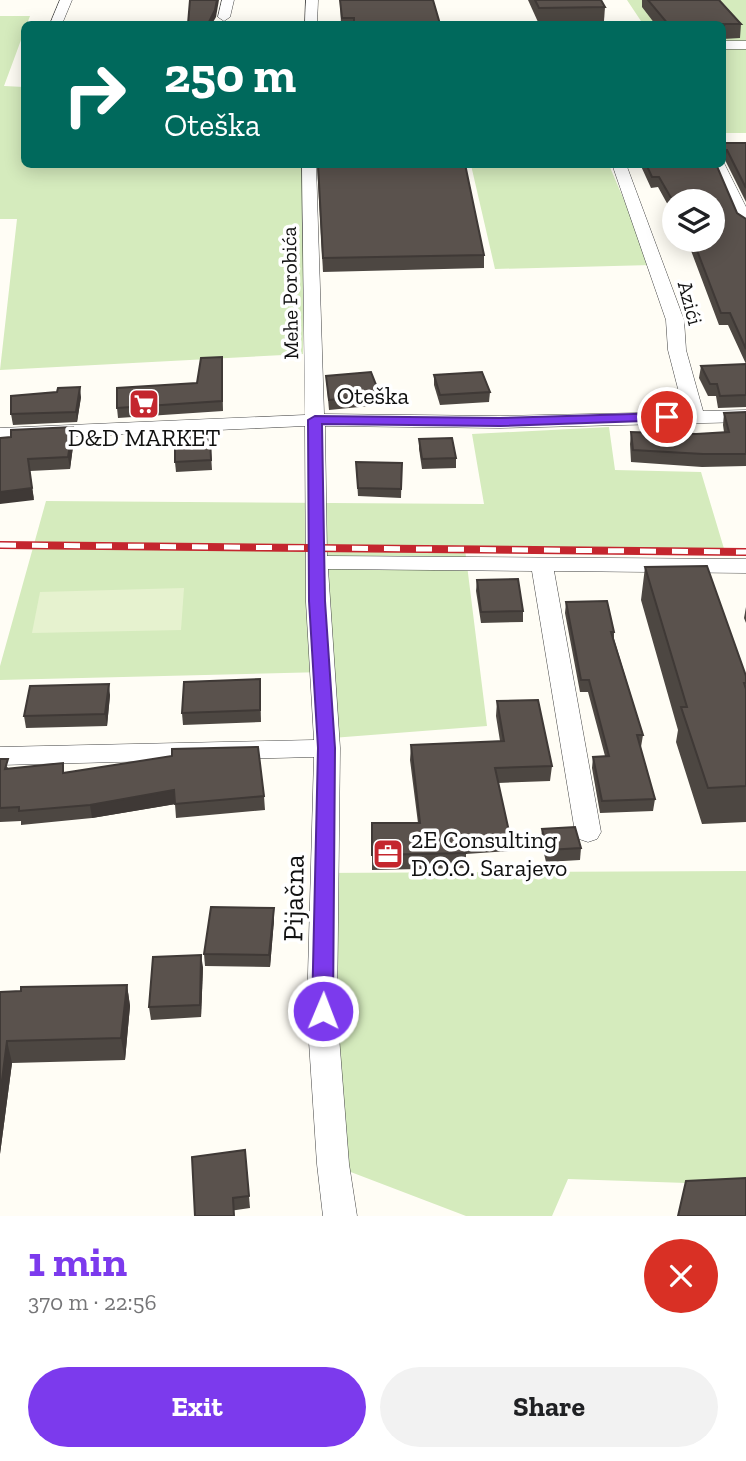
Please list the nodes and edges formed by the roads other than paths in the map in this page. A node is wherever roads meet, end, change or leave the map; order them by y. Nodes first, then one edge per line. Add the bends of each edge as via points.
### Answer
1 (66, 0) edge
2 (228, 0) edge
3 (312, 0) edge
4 (224, 17) dead end
5 (56, 21) edge
6 (311, 21) edge
7 (726, 45) edge
8 (746, 45) edge
9 (309, 168) edge
10 (620, 168) edge
11 (720, 168) edge
12 (746, 223) edge
13 (695, 416) junction
14 (746, 416) edge
15 (315, 420) junction
16 (0, 434) edge
17 (317, 562) junction
18 (542, 564) junction
19 (746, 566) edge
20 (327, 748) junction
21 (0, 755) edge
22 (587, 832) dead end
23 (340, 1216) edge

1 - 5 street
2 - 4 street
3 - 6 street
7 - 8 street
9 - 15 street, Mehe Porobića
10 - 13 street, Azići via 675,320 677,350
11 - 12 street
13 - 14 street, Oteška
13 - 15 street, Oteška via 500,422
15 - 16 street, Oteška
15 - 17 street, Pijačna
17 - 18 street
17 - 20 street, Pijačna
18 - 19 street
18 - 22 street
20 - 21 street
20 - 23 street, Pijačna via 323,1011

